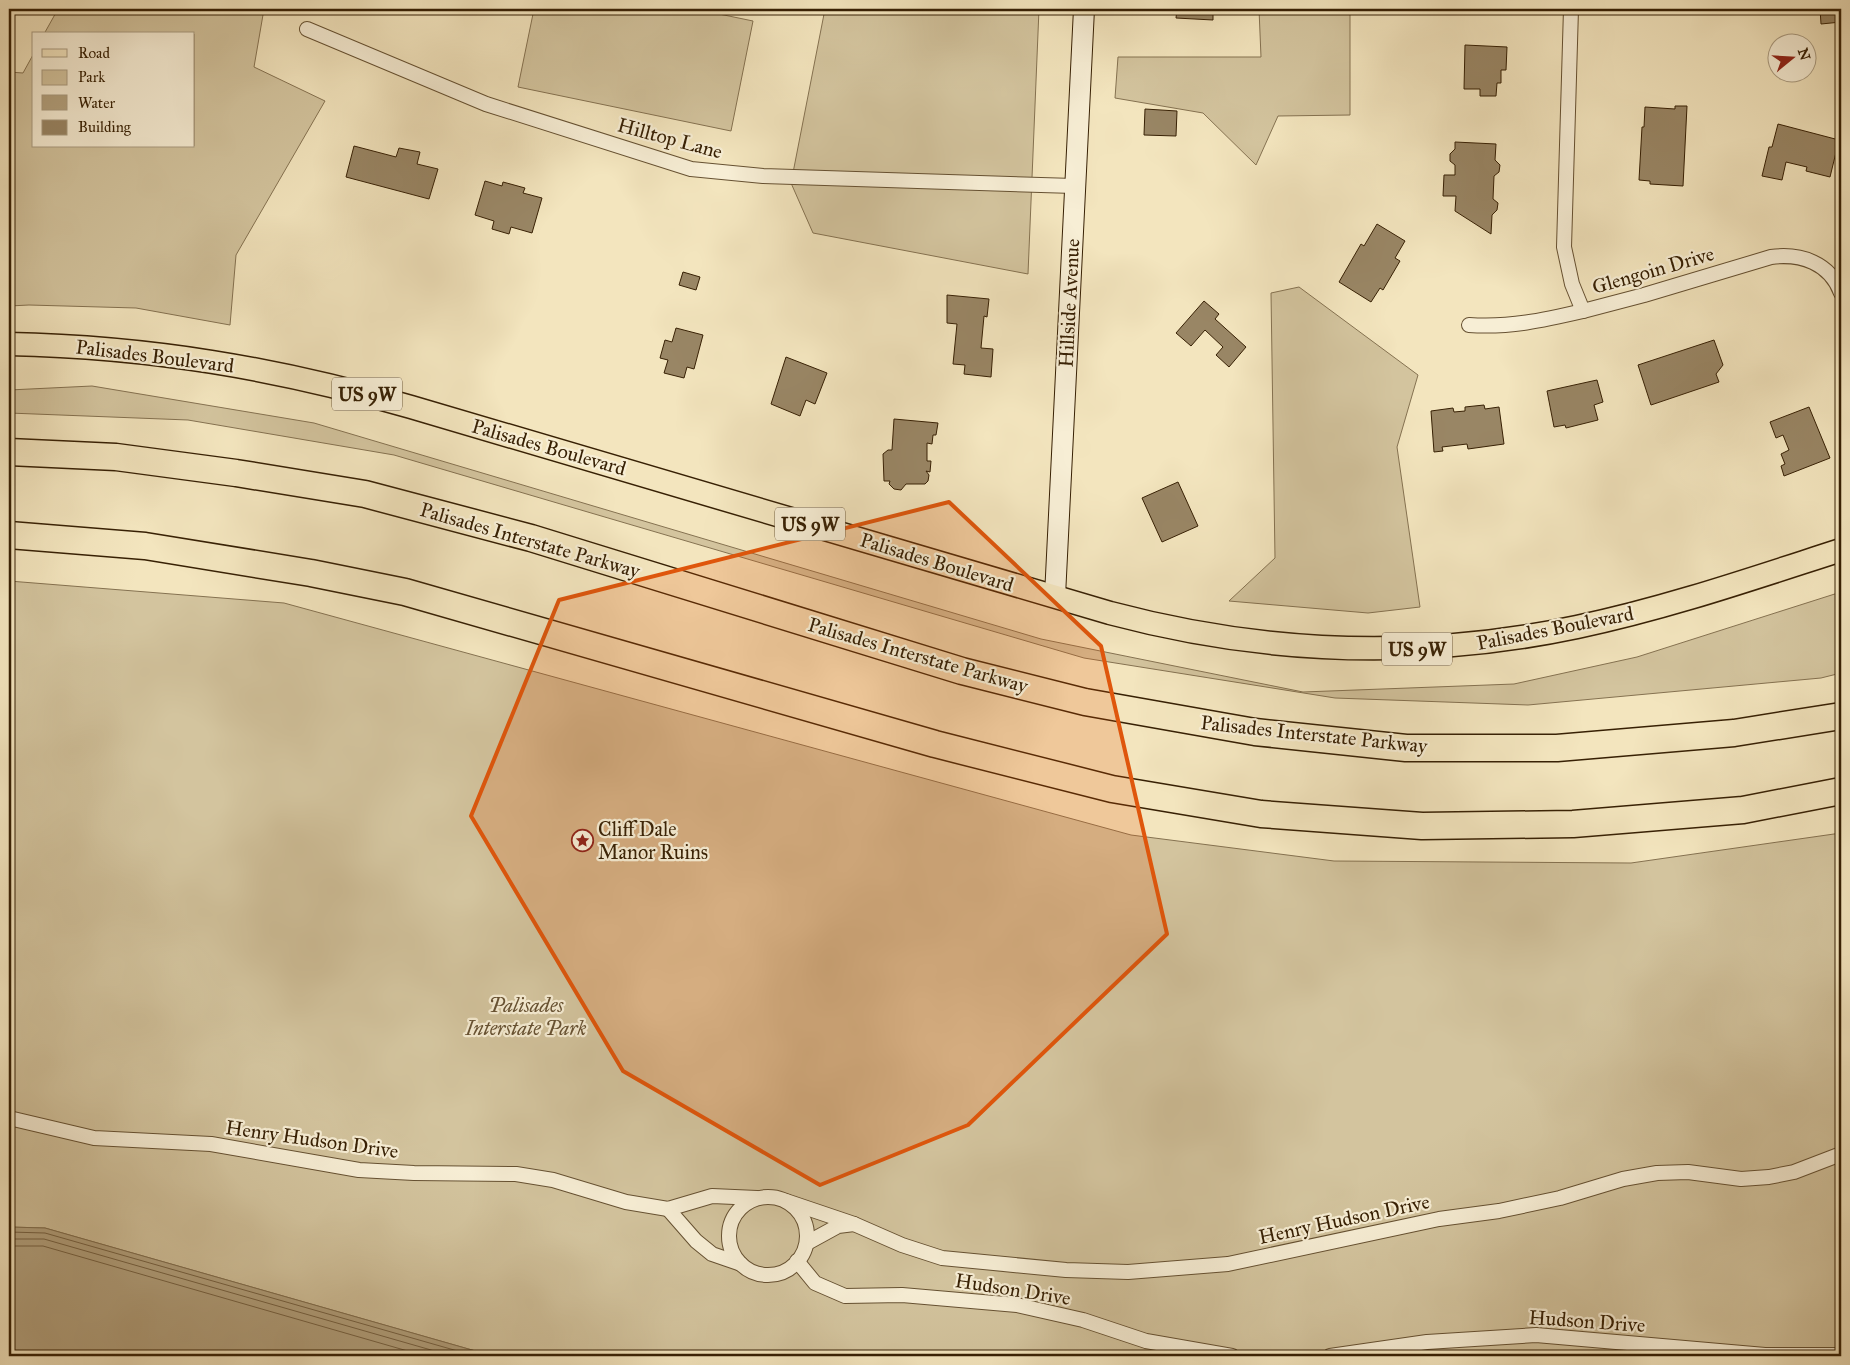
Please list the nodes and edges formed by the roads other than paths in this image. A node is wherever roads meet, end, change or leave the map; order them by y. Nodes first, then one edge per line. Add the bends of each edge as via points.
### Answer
1 (1084, 9) edge
2 (1571, 9) edge
3 (307, 29) dead end
4 (1074, 186) junction
5 (1841, 293) edge
6 (1583, 311) junction
7 (1469, 325) dead end
8 (9, 344) edge
9 (9, 452) edge
10 (9, 535) edge
11 (1841, 550) edge
12 (1055, 596) junction
13 (1841, 716) edge
14 (1841, 791) edge
15 (9, 1118) edge
16 (1841, 1154) edge
17 (757, 1198) junction
18 (786, 1201) junction
19 (668, 1209) junction
20 (854, 1224) junction
21 (807, 1243) junction
22 (798, 1262) junction
23 (741, 1264) junction
24 (1841, 1355) edge
25 (1232, 1356) edge
26 (1330, 1356) edge

1 - 4 main road, Hillside Avenue
2 - 6 street, Glengoin Drive via 1564,247 1572,284
3 - 4 street, Hilltop Lane via 486,104 691,169 763,176
4 - 12 main road, Hillside Avenue
5 - 6 street, Glengoin Drive via 1821,266 1787,254
6 - 7 street via 1527,324
8 - 12 main road, Palisades Boulevard / US 9W via 144,351 305,378
9 - 13 highway, Palisades Interstate Parkway via 116,457 365,494 532,538 962,671 1085,702 1255,732 1406,748 1557,748 1734,733
10 - 14 highway via 145,546 405,592 935,744 1112,789 1262,814 1422,826 1573,824 1743,810
11 - 12 main road, Palisades Boulevard / US 9W via 1606,620 1520,638 1434,648 1337,649 1240,640 1172,628
15 - 19 street, Henry Hudson Drive via 94,1138 211,1144 359,1170 516,1174 553,1180 626,1202
16 - 20 street, Henry Hudson Drive via 1794,1172 1769,1177 1741,1179 1688,1172 1657,1173 1499,1211 1439,1219 1277,1254 1178,1270 1066,1270 966,1262 902,1245
17 - 18 street, Henry Hudson Drive via 777,1197
17 - 19 street, Henry Hudson Drive via 712,1196
17 - 23 street via 745,1204 730,1226 733,1253
18 - 20 street, Henry Hudson Drive
18 - 21 street via 804,1218
19 - 23 street via 712,1254
20 - 21 street via 838,1226
21 - 22 street
22 - 23 street via 776,1274 751,1271
22 - 25 street, Hudson Drive via 815,1283 844,1296 912,1296 1016,1305 1083,1320 1146,1341
24 - 26 street, Hudson Drive via 1766,1355 1536,1335 1428,1342

